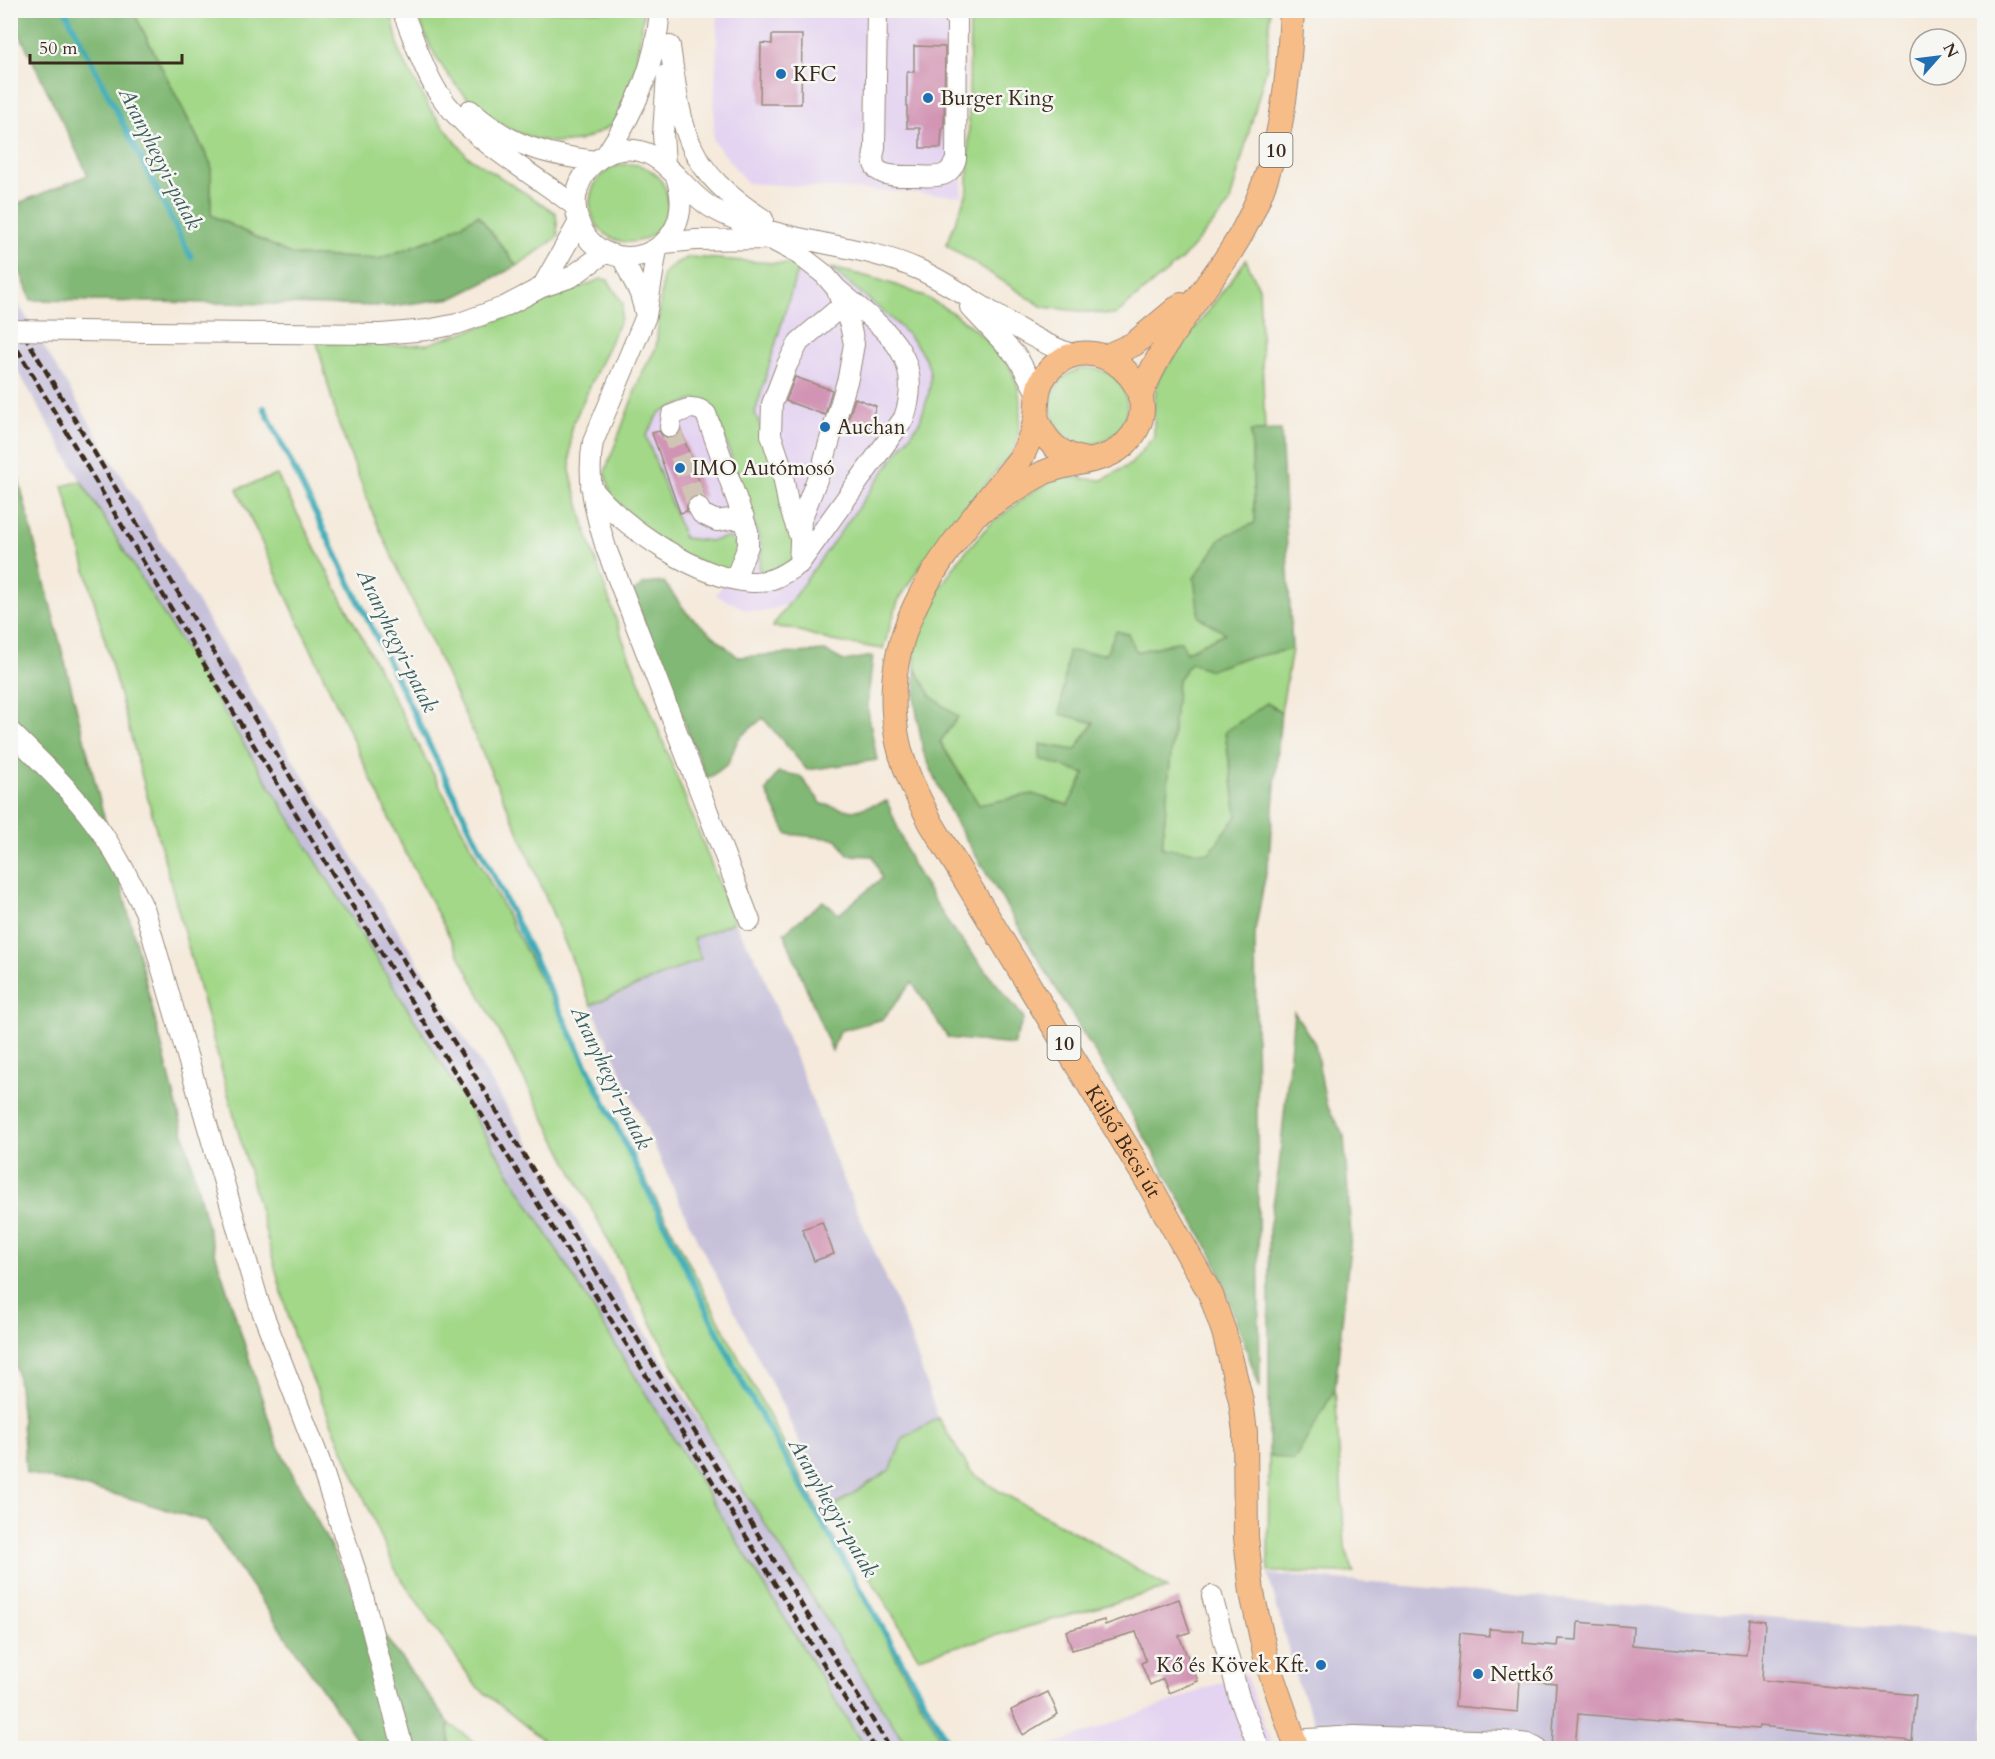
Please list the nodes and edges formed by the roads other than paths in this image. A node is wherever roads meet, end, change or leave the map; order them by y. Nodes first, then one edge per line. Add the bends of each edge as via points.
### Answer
1 (402, 10) edge
2 (660, 10) edge
3 (673, 10) edge
4 (876, 10) edge
5 (951, 10) edge
6 (1292, 10) edge
7 (670, 46) junction
8 (421, 54) junction
9 (601, 157) junction
10 (665, 164) junction
11 (677, 180) junction
12 (577, 214) junction
13 (769, 239) junction
14 (793, 239) junction
15 (661, 246) junction
16 (614, 254) junction
17 (1213, 275) junction
18 (542, 287) junction
19 (951, 288) junction
20 (840, 296) junction
21 (646, 316) junction
22 (10, 330) edge
23 (1074, 356) junction
24 (1105, 357) junction
25 (1037, 393) junction
26 (1140, 397) junction
27 (1036, 417) junction
28 (670, 427) dead end
29 (1086, 460) junction
30 (590, 485) junction
31 (699, 507) tunnel mouth
32 (976, 514) junction
33 (744, 517) junction
34 (802, 543) junction
35 (799, 564) junction
36 (735, 579) junction
37 (10, 730) edge
38 (750, 921) dead end
39 (1212, 1596) dead end
40 (1296, 1744) edge
41 (403, 1749) edge
42 (1258, 1749) edge
43 (1536, 1749) edge

1 - 8 street
2 - 9 street via 655,48 642,93
3 - 7 street
4 - 5 street via 872,159 876,169 890,176 941,176 953,166 957,21
6 - 17 main road, 10 via 1289,75 1280,135 1264,189 1241,234
7 - 10 street via 663,103
7 - 14 street via 684,131 705,171 745,208
8 - 9 street via 471,111 504,137 546,154
8 - 12 street via 437,90 458,116
9 - 10 street via 635,150 651,154
9 - 12 street via 584,174 577,189
10 - 11 street
11 - 14 street via 713,208
11 - 15 street via 681,214 675,230
12 - 16 street via 590,240
12 - 18 street
13 - 14 street
13 - 15 street
13 - 20 street via 825,274
14 - 19 street via 885,257 920,270
15 - 16 street via 639,256
15 - 21 street
16 - 18 street via 572,277
16 - 21 street via 640,294
17 - 24 main road, 10 via 1153,331
17 - 26 main road, 10 via 1151,367
18 - 22 street, bridge via 504,307 457,324 381,334
19 - 23 street via 1049,347
19 - 25 street via 1018,358
20 - 34 street via 854,344 849,378 801,520
20 - 34 street via 799,342 772,404 771,435
20 - 35 street via 897,342 911,377 911,397 904,418
21 - 30 street via 593,442
23 - 24 main road, 10
23 - 25 main road, 10 via 1054,365
24 - 26 main road via 1128,372
25 - 27 main road, 10
26 - 29 main road, 10 via 1139,420 1129,441 1116,452
27 - 29 main road via 1042,434 1054,447
27 - 32 main road, 10 via 1022,456
28 - 33 street via 672,415 692,407 706,414
29 - 32 main road, 10 via 1042,473
30 - 36 street via 603,502 648,540
30 - 38 street via 609,558
31 - 33 street via 702,514 717,520
32 - 40 main road, Külső Bécsi út / 10 via 919,596 901,639 894,670 898,743 912,785 931,823 1148,1182 1211,1295 1241,1401 1252,1593 1267,1662
33 - 36 street via 748,546
34 - 35 street
35 - 36 street via 777,578 754,582
37 - 41 street via 94,822 145,911 259,1304 320,1459 359,1581
39 - 42 street via 1239,1697
40 - 43 street via 1354,1737 1492,1741 1528,1744

